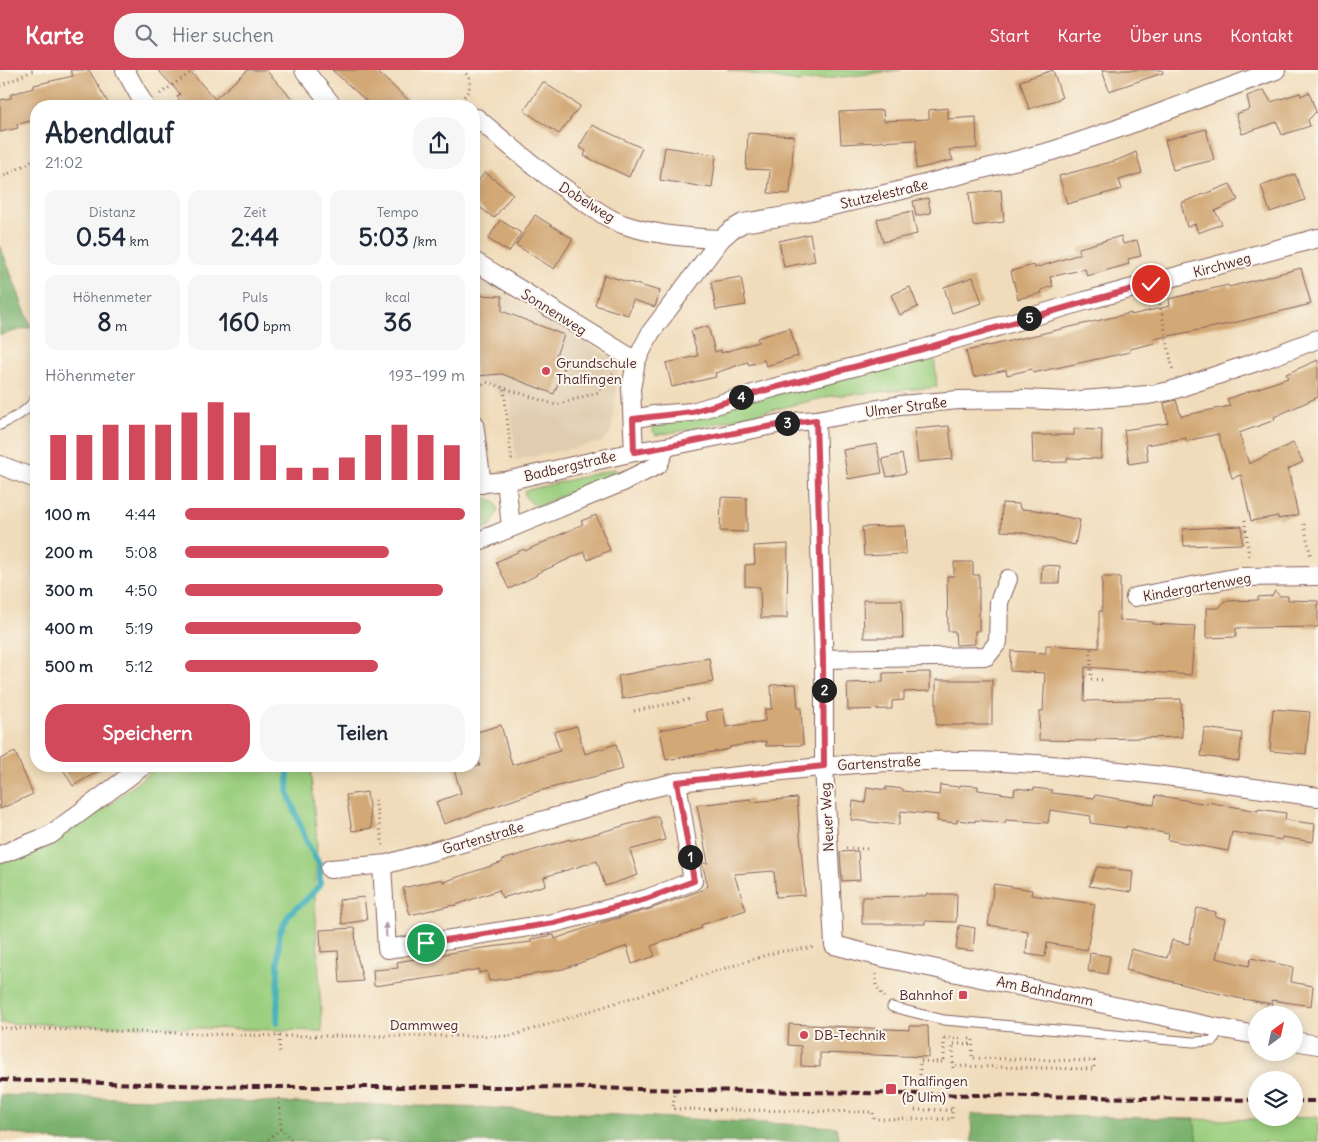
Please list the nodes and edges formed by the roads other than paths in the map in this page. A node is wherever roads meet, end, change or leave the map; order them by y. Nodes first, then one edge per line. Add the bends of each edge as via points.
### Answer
1 (124, 70) edge
2 (304, 70) edge
3 (1276, 70) edge
4 (142, 100) edge
5 (328, 100) edge
6 (480, 121) edge
7 (1318, 238) edge
8 (721, 239) junction
9 (480, 265) edge
10 (1318, 339) edge
11 (634, 368) junction
12 (30, 407) edge
13 (633, 419) junction
14 (816, 420) junction
15 (0, 425) edge
16 (666, 447) junction
17 (634, 452) junction
18 (0, 465) edge
19 (30, 477) edge
20 (506, 481) junction
21 (480, 484) edge
22 (511, 527) junction
23 (480, 540) edge
24 (1316, 576) edge
25 (1008, 579) dead end
26 (1135, 597) dead end
27 (823, 659) junction
28 (824, 766) junction
29 (135, 772) edge
30 (677, 782) junction
31 (1318, 797) edge
32 (0, 855) edge
33 (384, 865) junction
34 (330, 869) dead end
35 (834, 945) joint
36 (892, 1008) dead end
37 (1218, 1028) junction
38 (1248, 1034) edge
39 (1303, 1042) edge
40 (1318, 1045) edge

1 - 4 street
2 - 5 street
3 - 8 street, Stutzelestraße via 1052,151 898,191 743,223
6 - 8 street, Dobelweg via 544,174 622,224 656,233
7 - 13 street, Kirchweg via 692,412
8 - 11 street, Stutzelestraße via 651,332
9 - 11 street, Sonnenweg
10 - 14 street, Ulmer Straße via 1265,360 1148,395 1069,401 958,400 900,405
11 - 13 street, Stutzelestraße via 631,390
12 - 15 lane
13 - 17 street, Stutzelestraße
14 - 16 street, Ulmer Straße via 782,423
14 - 27 street, Neuer Weg
16 - 17 street, Badbergstraße
16 - 22 street via 658,465
17 - 20 street, Badbergstraße
18 - 19 street
20 - 21 street, Badbergstraße
20 - 22 street
22 - 23 street
24 - 26 street, Kindergartenweg via 1252,576
25 - 27 street via 999,602 998,642 987,656
27 - 28 street, Neuer Weg
28 - 30 street, Gartenstraße
28 - 31 street, Gartenstraße via 998,761 1186,778
28 - 35 street, Neuer Weg
29 - 32 street via 50,835
30 - 33 street, Gartenstraße
30 -> 33 street via 694,881 642,900 554,923 387,949
33 - 34 street, Gartenstraße
35 - 37 street, Am Bahndamm
36 - 37 lane via 944,1020 1193,1042 1213,1041
37 - 38 street, Am Bahndamm
39 - 40 street

